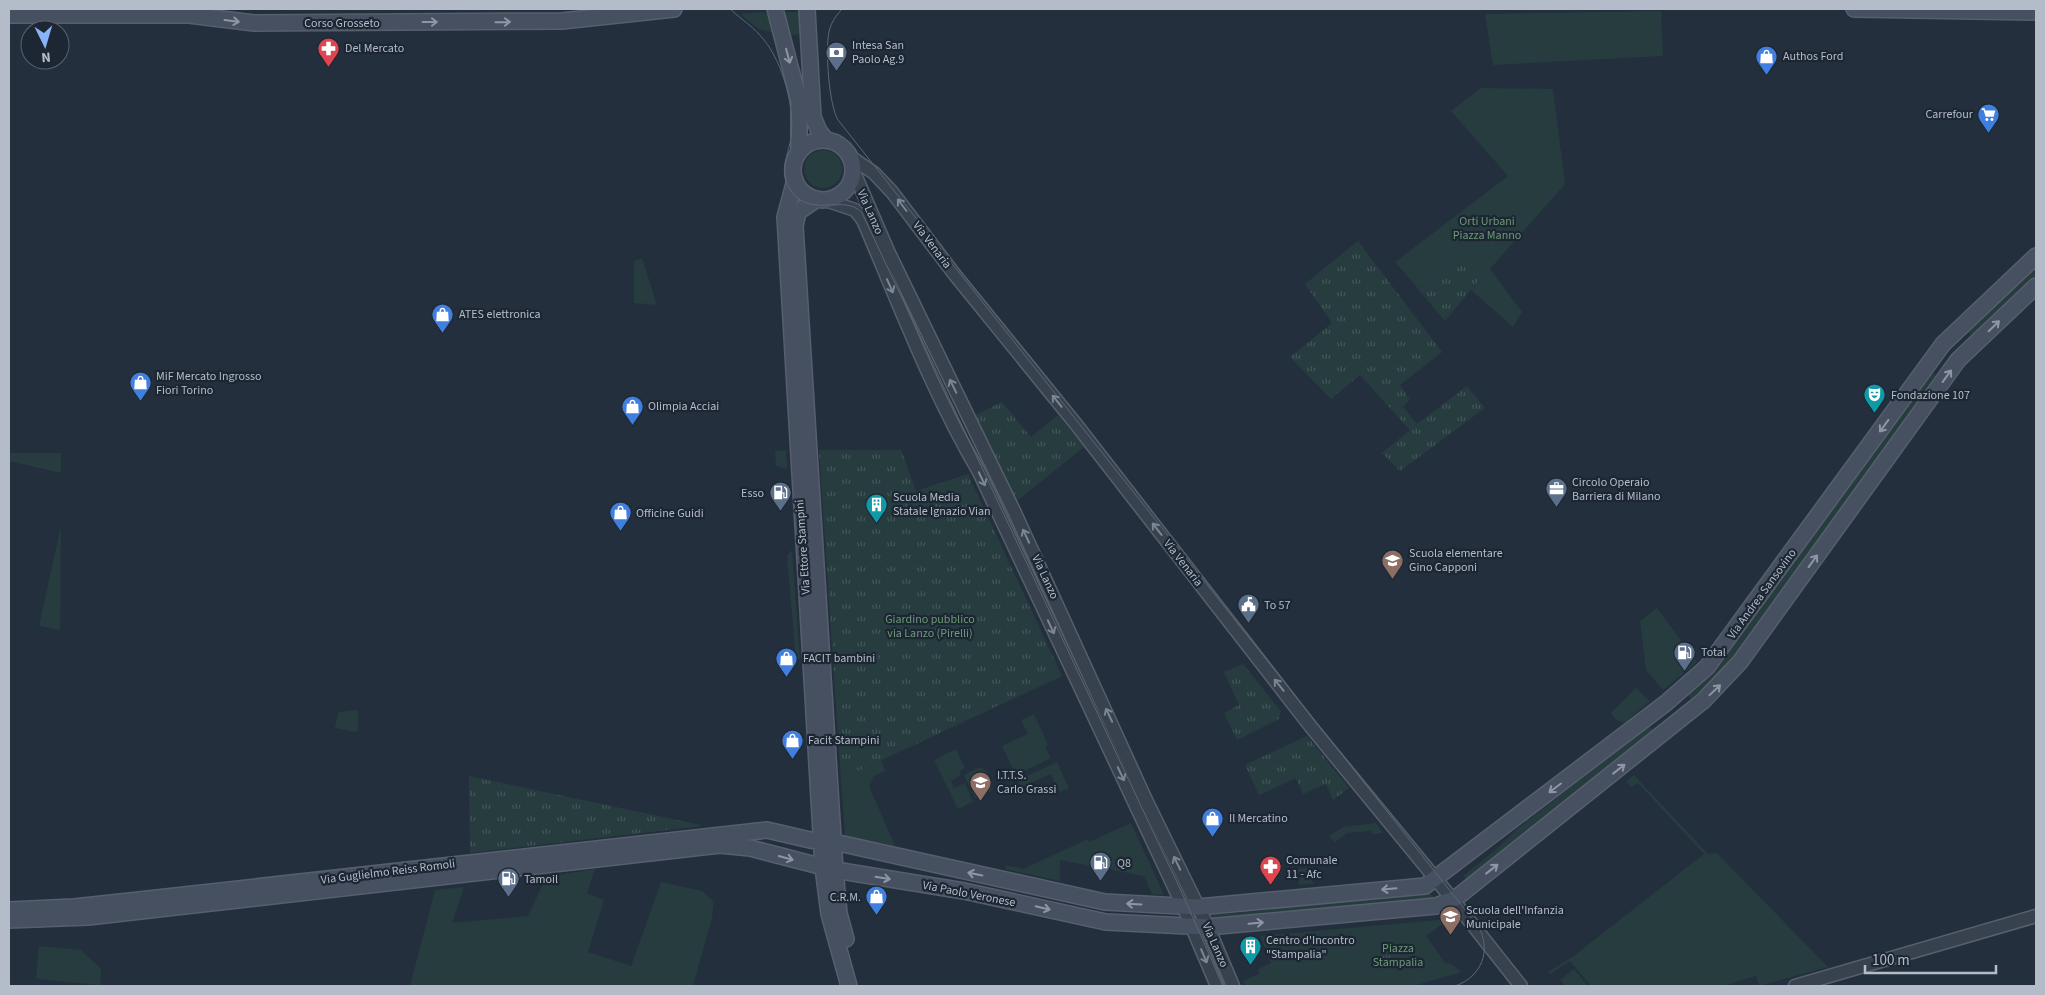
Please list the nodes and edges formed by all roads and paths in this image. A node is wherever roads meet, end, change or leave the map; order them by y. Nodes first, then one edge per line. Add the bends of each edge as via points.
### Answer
1 (674, 9) edge
2 (775, 9) edge
3 (807, 9) edge
4 (1854, 9) edge
5 (2036, 12) edge
6 (9, 15) edge
7 (826, 140) junction
8 (799, 152) junction
9 (851, 163) junction
10 (795, 180) junction
11 (821, 199) junction
12 (2036, 256) edge
13 (2036, 286) edge
14 (766, 830) joint
15 (828, 842) junction
16 (750, 848) joint
17 (829, 868) junction
18 (1435, 879) junction
19 (1453, 900) junction
20 (1190, 907) junction
21 (9, 910) edge
22 (834, 914) junction
23 (2036, 916) edge
24 (9, 920) edge
25 (1190, 926) junction
26 (1208, 927) junction
27 (849, 986) edge
28 (859, 986) edge
29 (1217, 986) edge
30 (1232, 986) edge
31 (1521, 986) edge
32 (1794, 986) edge

6 -> 1 main road, Corso Grosseto via 189,15 254,23 553,22
2 -> 8 main road via 799,101
3 - 7 main road via 813,117
4 - 5 main road
7 - 8 main road via 811,142
7 - 9 main road via 840,145
8 - 10 main road via 793,165
9 - 11 main road via 852,177 845,190 839,195
18 -> 9 street, Via Venaria via 1308,723 886,185 874,173
20 -> 9 street, Via Lanzo via 1146,800 1015,513 888,251
10 - 11 main road via 804,193
10 - 15 main road, Via Ettore Stampini via 785,217
11 - 15 main road, Via Ettore Stampini via 801,209 795,223
11 -> 20 street, Via Lanzo via 855,210 863,220 950,419 979,472
12 -> 18 main road, Via Andrea Sansovino via 1943,344 1708,667
19 -> 13 main road, Via Andrea Sansovino via 1724,682 1958,360
14 - 15 main road, Via Paolo Veronese
14 - 21 main road, Via Guglielmo Reiss Romoli via 130,902
15 - 17 main road, Via Ettore Stampini
20 -> 15 main road, Via Paolo Veronese via 1105,902
16 -> 17 main road, Via Paolo Veronese
16 - 24 main road, Via Guglielmo Reiss Romoli via 710,845 125,913
17 - 22 main road, Via Ettore Stampini
17 -> 25 main road, Via Paolo Veronese via 964,891 1106,922
18 - 19 street, Via Venaria
18 -> 20 main road via 1425,886
26 -> 19 main road via 1436,906
19 - 31 street, Via Venaria
20 - 25 street, Via Lanzo
20 - 26 street, Via Lanzo
22 - 27 main road
22 - 28 main road
23 - 32 street
25 - 26 main road
25 -> 29 street, Via Lanzo
26 - 30 street, Via Lanzo

